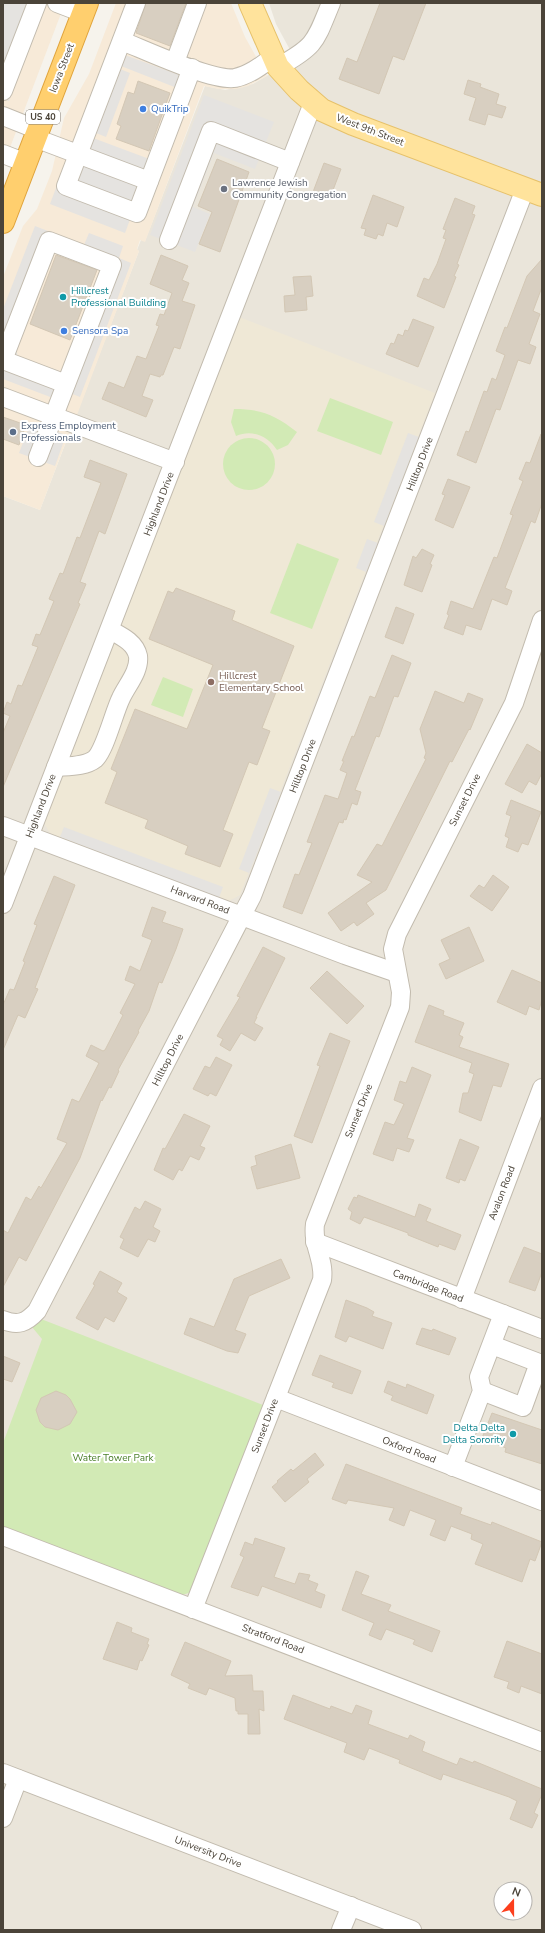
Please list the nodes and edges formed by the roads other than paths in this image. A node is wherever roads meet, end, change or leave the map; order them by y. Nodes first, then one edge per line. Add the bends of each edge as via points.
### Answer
1 (37, 3) edge
2 (57, 3) edge
3 (136, 3) edge
4 (197, 3) edge
5 (250, 3) edge
6 (330, 3) edge
7 (85, 8) edge
8 (122, 41) junction
9 (175, 62) junction
10 (275, 62) junction
11 (192, 68) junction
12 (3, 91) edge
13 (313, 103) junction
14 (3, 116) edge
15 (37, 134) junction
16 (3, 154) edge
17 (79, 154) junction
18 (290, 162) junction
19 (26, 163) junction
20 (149, 181) junction
21 (534, 192) edge
22 (3, 222) edge
23 (169, 240) dead end
24 (66, 384) junction
25 (3, 397) edge
26 (53, 416) junction
27 (38, 457) dead end
28 (175, 462) junction
29 (542, 620) edge
30 (110, 630) junction
31 (56, 767) junction
32 (3, 826) edge
33 (30, 836) junction
34 (3, 904) edge
35 (242, 916) junction
36 (397, 972) junction
37 (542, 1088) edge
38 (314, 1242) junction
39 (462, 1298) junction
40 (503, 1314) junction
41 (3, 1320) edge
42 (542, 1329) edge
43 (492, 1345) junction
44 (482, 1392) junction
45 (276, 1398) junction
46 (453, 1467) junction
47 (542, 1501) edge
48 (3, 1536) edge
49 (193, 1609) junction
50 (542, 1742) edge
51 (10, 1776) edge
52 (3, 1818) edge
53 (351, 1906) junction
54 (342, 1930) edge
55 (412, 1930) edge

1 - 12 street
2 - 7 street
3 - 8 street
4 - 9 street
5 - 10 main road, West 9th Street
6 - 10 street via 314,43 302,54
7 - 15 highway, Iowa Street / US 40
8 - 9 street
8 - 17 street
9 - 11 street
10 - 11 street via 234,78 217,77
10 - 13 main road, West 9th Street
11 - 20 street
13 - 18 street, Highland Drive
13 - 21 main road, West 9th Street via 322,110 353,124
14 - 15 street
15 - 17 street
15 - 19 highway, Iowa Street / US 40
16 - 19 street
17 - 20 street
17 - 20 street via 66,186 94,197 137,213
18 - 23 street via 212,132
18 - 28 street, Highland Drive
19 - 22 highway, Iowa Street / US 40
21 - 35 street, Hilltop Drive
24 - 24 street via 112,265 49,241 3,360
24 - 26 street
25 - 26 street
26 - 27 street
26 - 28 street
28 - 30 street, Highland Drive
29 - 36 street, Sunset Drive via 514,703 397,934 393,948
30 - 31 street, Highland Drive
30 - 31 street via 126,638 134,647 138,656 134,674 95,759 86,764
31 - 33 street, Highland Drive
32 - 33 street, Harvard Road
33 - 34 street, Highland Drive
33 - 35 street, Harvard Road
35 - 36 street, Harvard Road
35 - 41 street, Hilltop Drive via 37,1312 30,1319 18,1324
36 - 38 street, Sunset Drive via 401,992 400,1008 318,1215
37 - 39 street, Avalon Road
38 - 39 street, Cambridge Road
38 - 45 street, Sunset Drive via 322,1263 322,1280
39 - 40 street, Cambridge Road
40 - 42 street, Cambridge Road
40 - 43 street
43 - 44 street via 479,1376
43 - 44 street via 539,1363 523,1407
44 - 46 street
45 - 46 street, Oxford Road
45 - 49 street, Sunset Drive
46 - 47 street, Oxford Road
48 - 49 street, Stratford Road
49 - 50 street, Stratford Road
51 - 52 street
51 - 53 street, University Drive
53 - 54 street
53 - 55 street, University Drive

